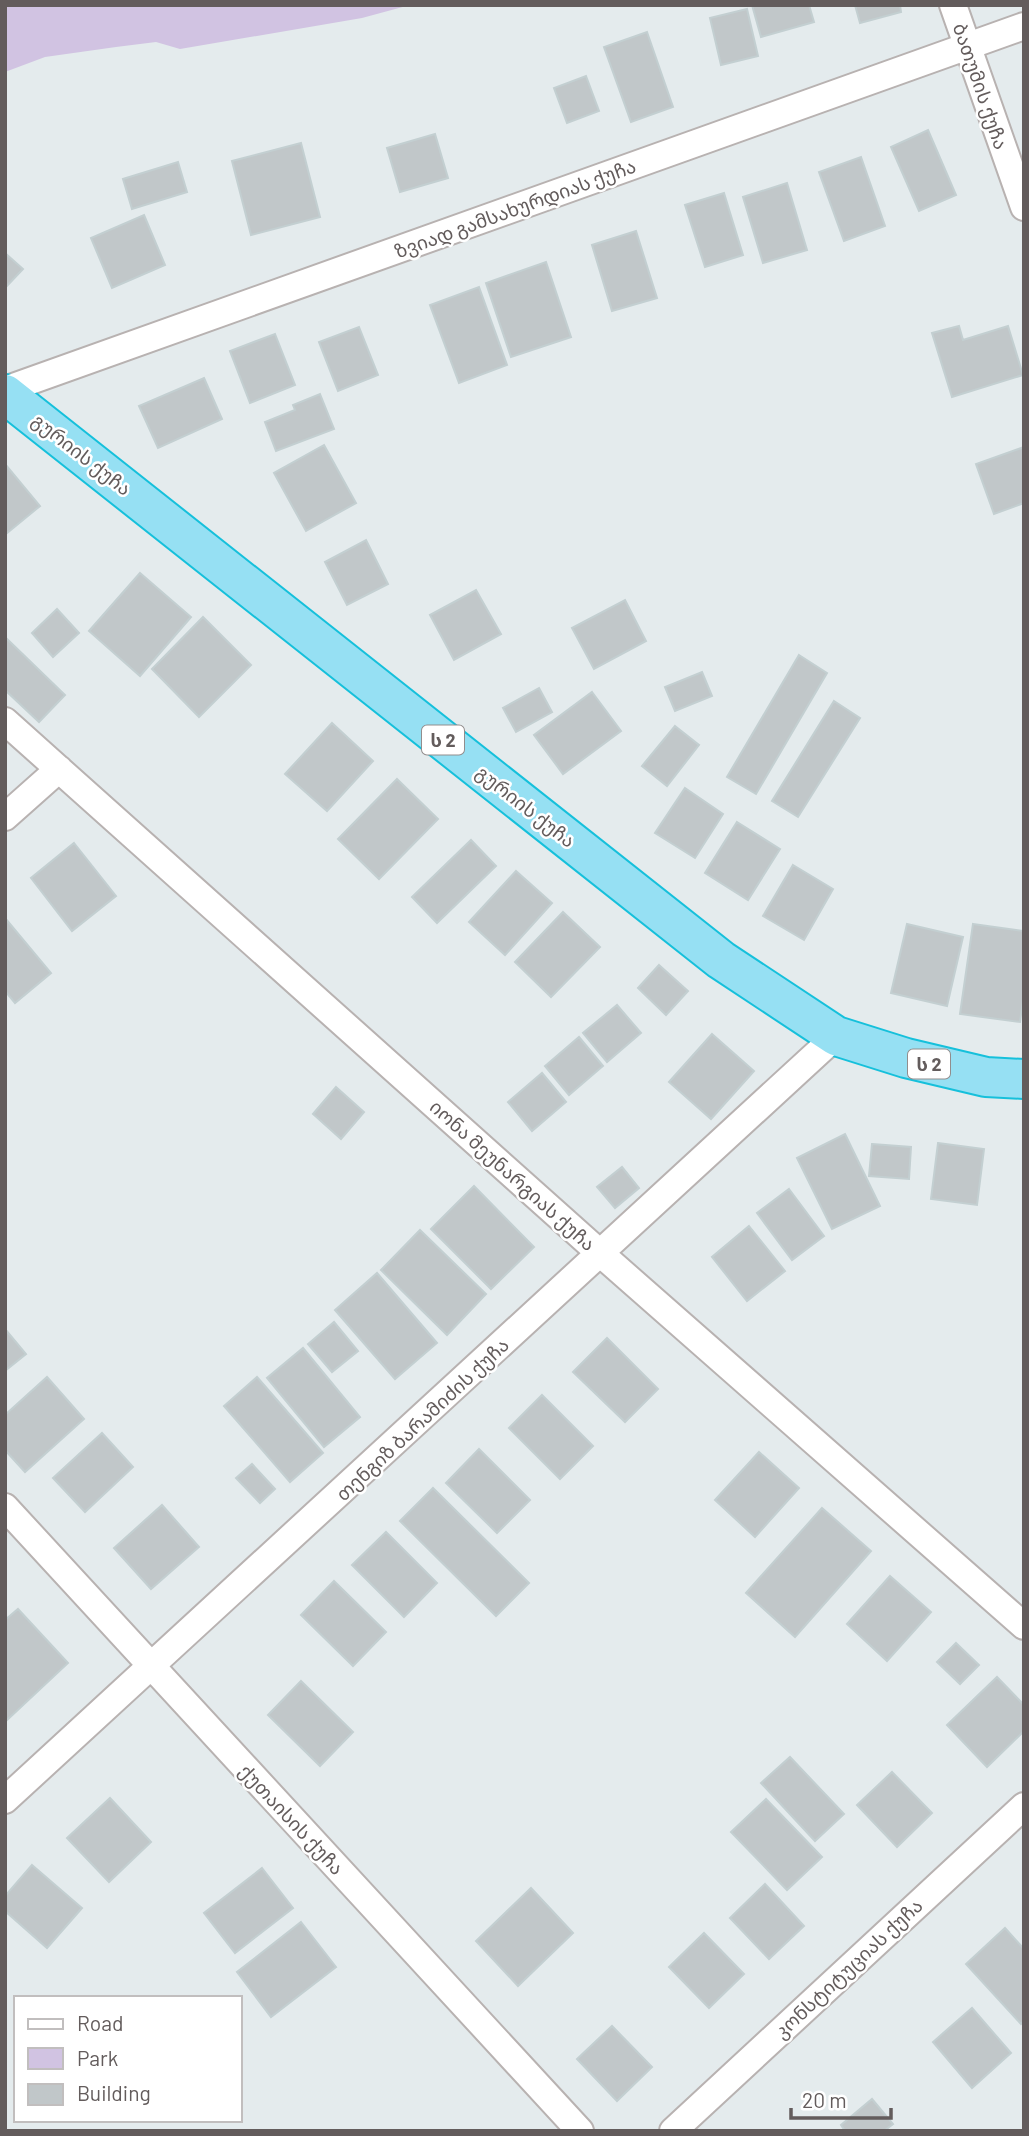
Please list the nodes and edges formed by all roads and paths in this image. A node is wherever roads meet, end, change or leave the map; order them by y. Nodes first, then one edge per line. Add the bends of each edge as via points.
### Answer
1 (953, 5) edge
2 (1024, 26) edge
3 (966, 46) junction
4 (1024, 207) edge
5 (5, 392) edge
6 (5, 721) edge
7 (59, 769) junction
8 (5, 817) edge
9 (836, 1037) junction
10 (1024, 1079) edge
11 (601, 1254) junction
12 (5, 1507) edge
13 (1024, 1626) edge
14 (152, 1666) junction
15 (5, 1800) edge
16 (1024, 1806) edge
17 (580, 2131) edge
18 (673, 2131) edge

1 - 3 street, ბათუმის ქუჩა
2 - 3 street, ზვიად გამსახურდიას ქუჩა
3 - 4 street, ბათუმის ქუჩა
3 - 5 street, ზვიად გამსახურდიას ქუჩა
5 - 9 highway, გურიის ქუჩა / ს 2 via 721,960
6 - 7 street, იონა მეუნარგიას ქუჩა
7 - 8 street
7 - 11 street, იონა მეუნარგიას ქუჩა
9 - 10 highway, გურიის ქუჩა / ს 2 via 986,1077
9 - 11 street, თენგიზ ბარამიძის ქუჩა
11 - 13 street, იონა მეუნარგიას ქუჩა
11 - 14 street, თენგიზ ბარამიძის ქუჩა
12 - 14 street, ქუთაისის ქუჩა
14 - 15 street, თენგიზ ბარამიძის ქუჩა
14 - 17 street, ქუთაისის ქუჩა
16 - 18 street, კონსტიტუციას ქუჩა

